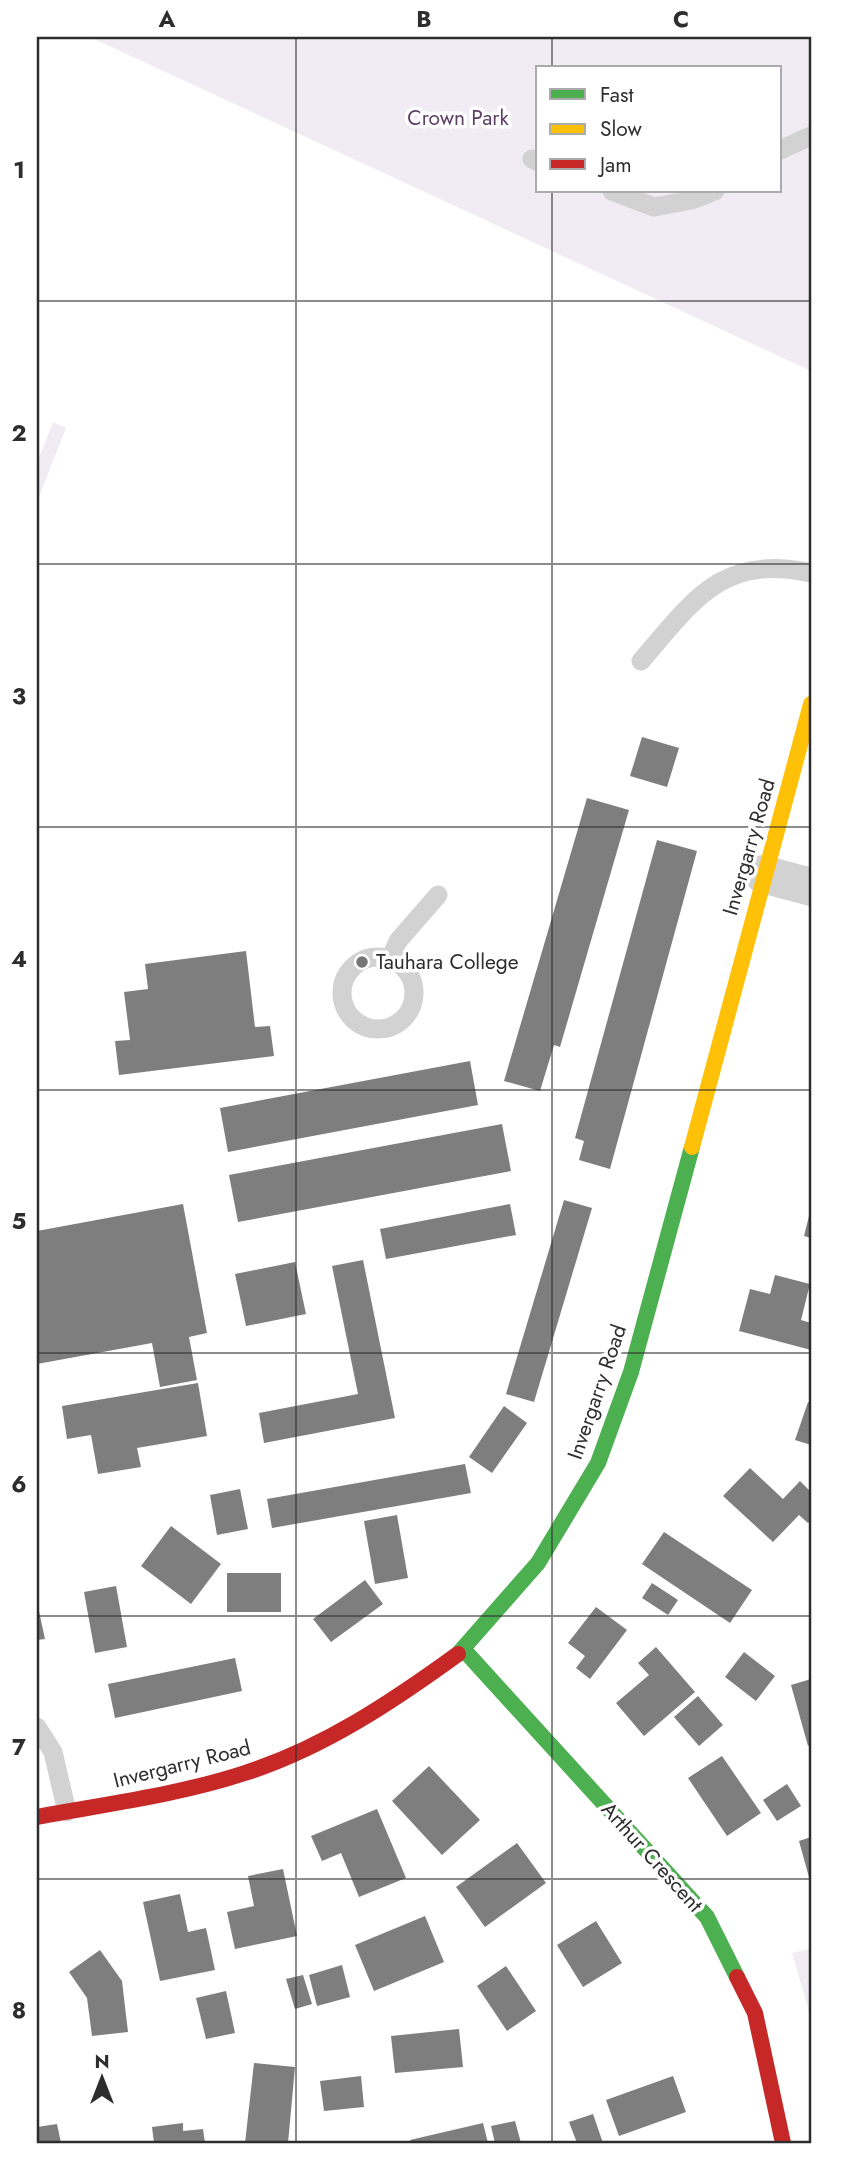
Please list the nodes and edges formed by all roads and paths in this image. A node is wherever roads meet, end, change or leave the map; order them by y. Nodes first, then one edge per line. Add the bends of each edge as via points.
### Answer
1 (811, 136) edge
2 (782, 149) edge
3 (615, 192) edge
4 (712, 192) edge
5 (811, 573) edge
6 (641, 661) dead end
7 (811, 704) edge
8 (763, 874) junction
9 (811, 887) edge
10 (438, 895) dead end
11 (390, 959) dead end
12 (464, 1650) junction
13 (37, 1727) edge
14 (67, 1812) junction
15 (37, 1817) edge
16 (783, 2143) edge

1 - 2 lane
3 - 4 lane via 654,207
5 - 6 lane via 780,568 719,580 698,595
7 - 8 street, Invergarry Road
8 - 9 street
8 - 12 street, Invergarry Road via 631,1372 598,1463 538,1563
10 - 11 lane via 398,941
12 - 14 street, Invergarry Road via 399,1697 331,1737 246,1773
12 - 16 street, Arthur Crescent via 707,1917 755,2013
13 - 14 lane via 53,1752
14 - 15 street, Invergarry Road

